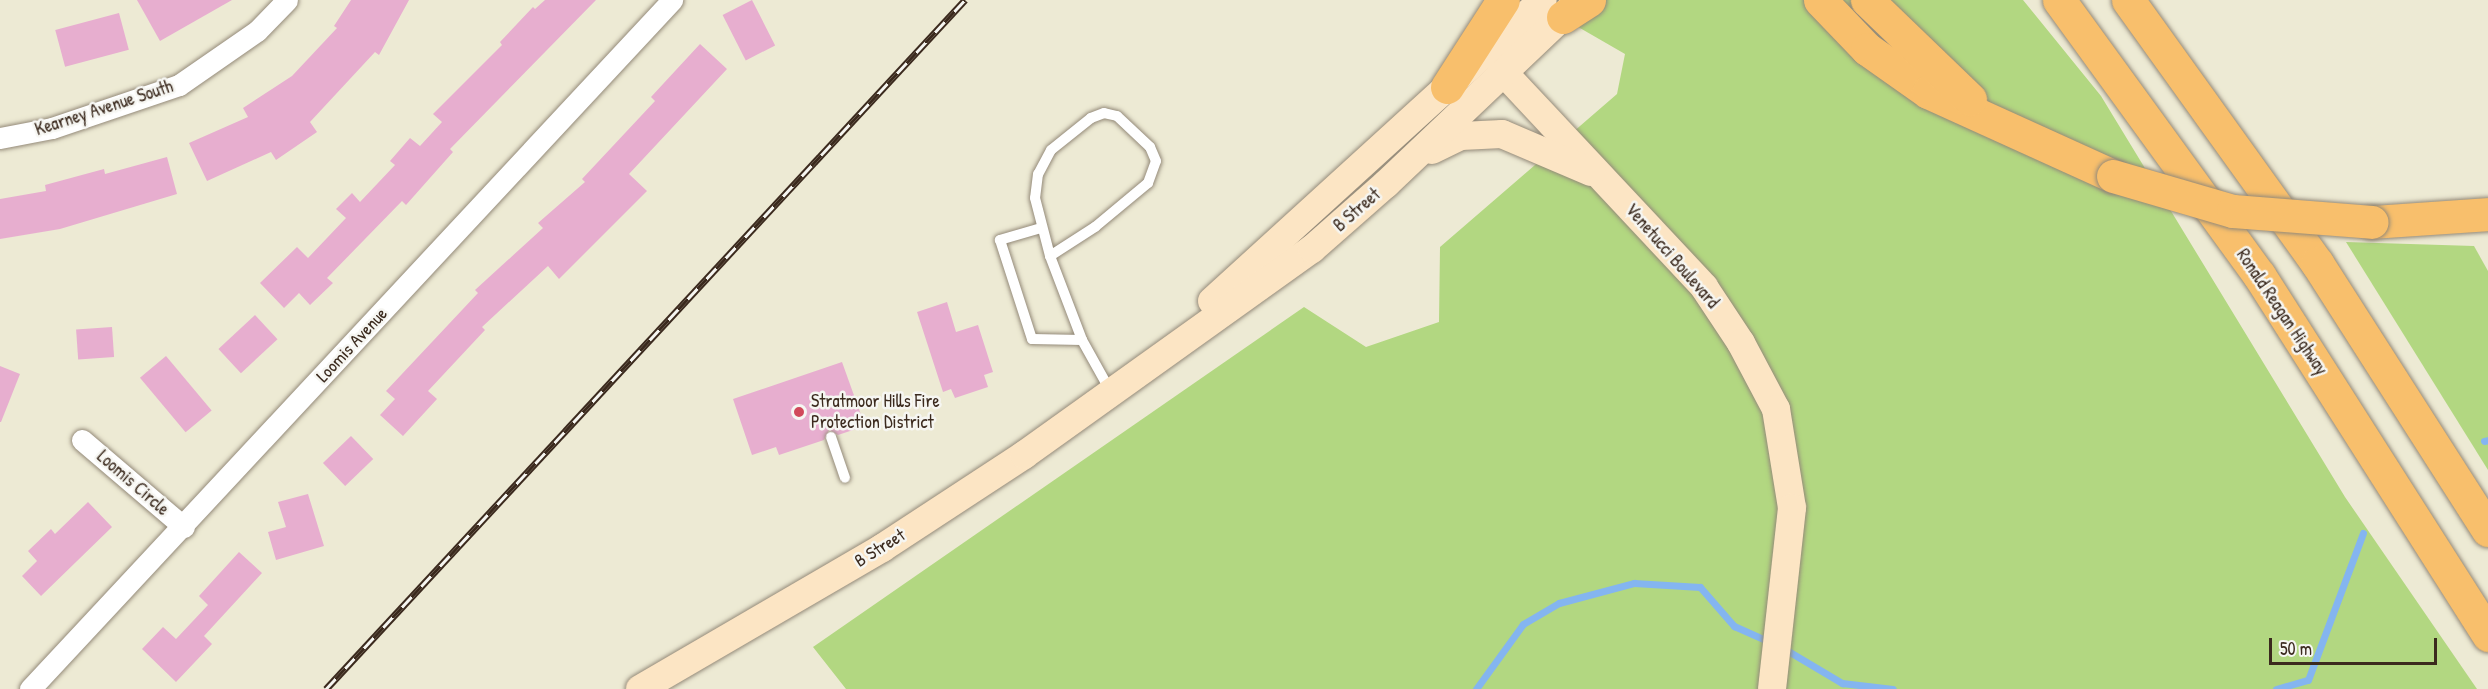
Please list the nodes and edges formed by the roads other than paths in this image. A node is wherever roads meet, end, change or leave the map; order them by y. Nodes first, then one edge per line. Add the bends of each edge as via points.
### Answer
1 (287, 0) edge
2 (672, 0) edge
3 (1503, 0) edge
4 (1800, 0) edge
5 (1820, 0) edge
6 (1867, 0) edge
7 (2059, 0) edge
8 (2128, 0) edge
9 (1569, 4) edge
10 (1867, 48) junction
11 (1504, 73) junction
12 (1447, 87) junction
13 (2014, 132) junction
14 (0, 138) edge
15 (1414, 158) junction
16 (1600, 176) junction
17 (2488, 214) edge
18 (1041, 228) junction
19 (1050, 255) junction
20 (1082, 340) junction
21 (1112, 392) junction
22 (831, 437) dead end
23 (82, 440) dead end
24 (846, 478) dead end
25 (184, 526) junction
26 (2488, 530) edge
27 (2488, 635) edge
28 (30, 689) edge
29 (640, 689) edge
30 (1772, 689) edge

1 - 14 street, Kearney Avenue South via 257,31 179,85 52,128
2 - 25 street, Loomis Avenue
3 - 12 main road
4 - 10 main road
5 - 10 main road
6 - 13 main road via 1945,78
7 - 27 main road, Ronald Reagan Highway via 2259,275
8 - 26 main road via 2317,263
9 - 11 main road, B Street
9 - 12 main road, B Street
10 - 13 main road via 1928,92
11 - 15 main road, B Street
11 - 16 main road, Venetucci Boulevard
12 - 21 main road, B Street
13 - 17 main road, bridge via 2113,177 2233,211 2372,222
15 - 16 main road, Venetucci Boulevard via 1461,136 1503,134
15 - 21 main road, B Street via 1312,249
16 - 30 main road, Venetucci Boulevard via 1704,287 1741,344 1776,410 1792,508
18 - 19 lane
18 - 19 lane via 1038,174 1052,150 1091,118 1104,113 1133,127 1156,161 1148,183 1095,227
18 - 20 lane via 1000,240 1032,339
19 - 20 lane
20 - 21 lane
21 - 29 main road, B Street via 882,548
22 - 24 lane
23 - 25 street, Loomis Circle
25 - 28 street, Loomis Avenue

